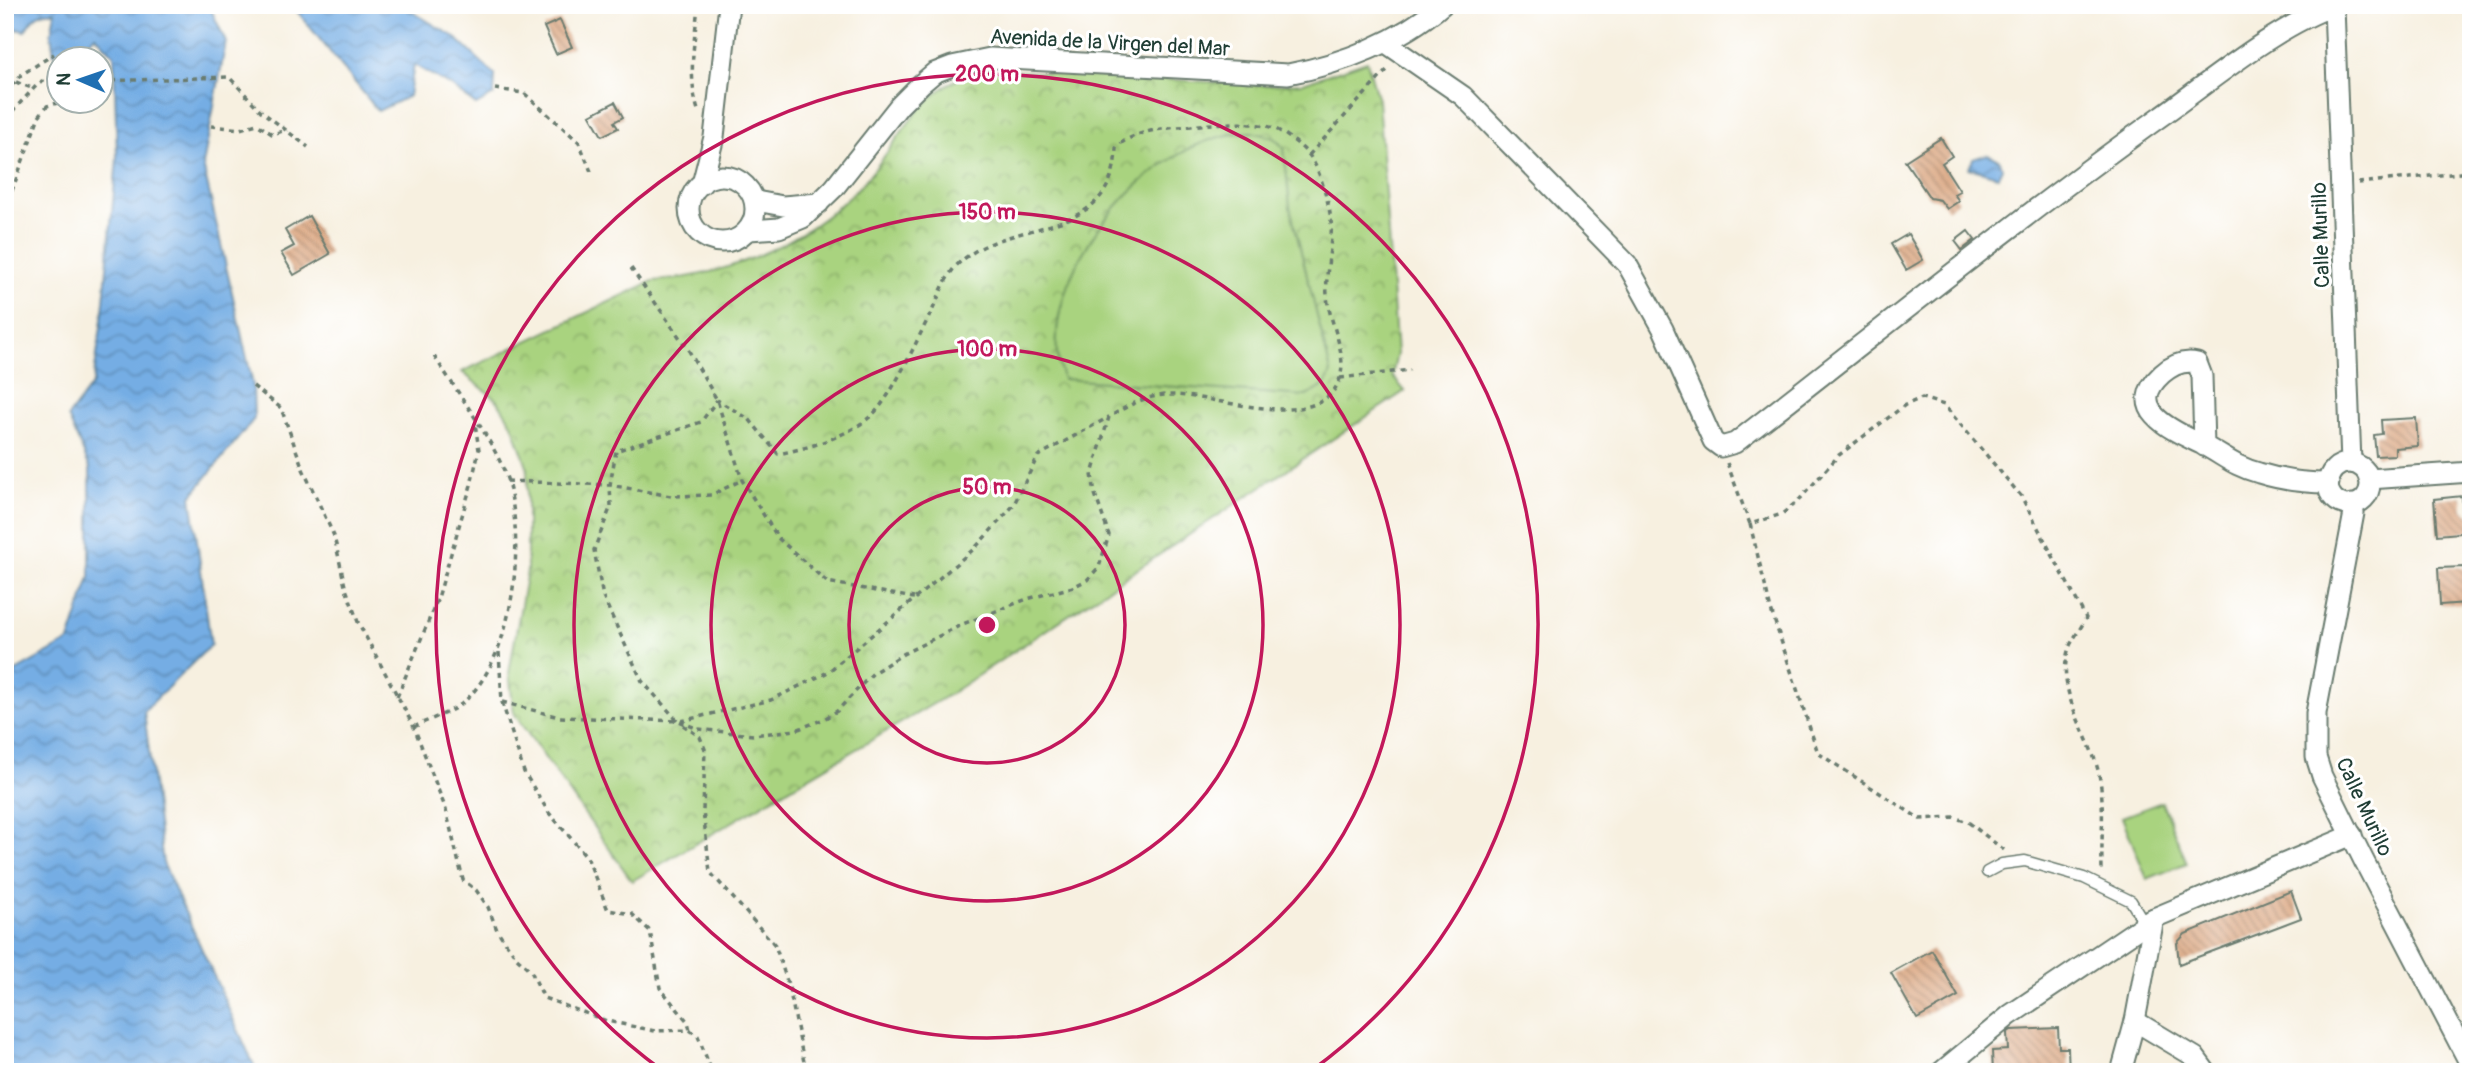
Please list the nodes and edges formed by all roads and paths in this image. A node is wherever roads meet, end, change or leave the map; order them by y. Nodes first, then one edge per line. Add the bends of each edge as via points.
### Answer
1 (698, 5) edge
2 (729, 5) edge
3 (1442, 5) edge
4 (2334, 6) edge
5 (1386, 43) junction
6 (46, 60) edge
7 (1387, 69) dead end
8 (46, 80) edge
9 (116, 81) edge
10 (16, 82) junction
11 (34, 89) junction
12 (495, 89) dead end
13 (5, 93) edge
14 (46, 107) edge
15 (701, 118) dead end
16 (5, 119) edge
17 (211, 126) dead end
18 (287, 130) junction
19 (714, 137) junction
20 (308, 147) dead end
21 (1309, 155) junction
22 (2471, 173) edge
23 (592, 174) dead end
24 (741, 181) junction
25 (702, 184) junction
26 (2342, 184) junction
27 (756, 201) junction
28 (819, 203) junction
29 (5, 210) edge
30 (749, 230) junction
31 (631, 268) dead end
32 (432, 353) dead end
33 (1410, 370) dead end
34 (1340, 378) junction
35 (253, 386) dead end
36 (717, 400) junction
37 (1109, 417) junction
38 (474, 418) junction
39 (2204, 446) dead end
40 (1721, 447) junction
41 (2351, 463) junction
42 (2471, 472) edge
43 (741, 480) junction
44 (2370, 480) junction
45 (508, 481) junction
46 (2329, 483) junction
47 (610, 485) junction
48 (2352, 504) junction
49 (1750, 524) junction
50 (914, 598) junction
51 (499, 652) junction
52 (397, 697) junction
53 (502, 702) junction
54 (678, 721) junction
55 (414, 727) junction
56 (2352, 835) junction
57 (2025, 861) junction
58 (1987, 872) dead end
59 (2103, 887) junction
60 (2149, 921) junction
61 (2135, 1021) junction
62 (690, 1030) junction
63 (2471, 1066) edge
64 (712, 1072) edge
65 (806, 1072) edge
66 (1941, 1072) edge
67 (2121, 1072) edge
68 (2206, 1072) edge

1 - 15 path via 692,92
2 - 19 street
3 - 5 street, Avenida de la Virgen del Mar
4 - 26 street, Calle Murillo
4 - 40 street via 2313,13 2234,65 2084,172 1735,443
5 - 28 street, Avenida de la Virgen del Mar via 1288,74 990,58 952,66 934,73 906,99
5 - 40 street via 1463,96 1627,264 1663,329 1713,441
6 - 10 path
7 - 21 path
8 - 11 path
9 - 18 path via 229,77
10 - 11 path
10 - 13 path
11 - 16 path
12 - 23 path via 524,93 579,142
14 - 29 path
17 - 18 path via 240,129 257,124 272,134
18 - 20 path
19 - 24 street via 723,162
19 - 25 street
21 - 34 path via 1331,221 1327,299 1341,358
21 - 36 path via 1273,127 1200,125 1133,136 1116,148 1108,185 1084,214 1004,236 980,246 956,266 872,416 817,446 778,454 748,419
22 - 26 path
24 - 25 street via 717,177
24 - 27 street
25 - 30 street via 692,193 687,210 698,234 716,242
26 - 41 street, Calle Murillo
27 - 28 street via 783,206
27 - 30 street
28 - 30 street, Avenida de la Virgen del Mar via 803,218 779,228
31 - 36 path
32 - 38 path
33 - 34 path
34 - 37 path via 1317,404 1299,408 1255,408 1171,395 1133,402
35 - 52 path via 282,408 303,469 334,536 358,622
36 - 43 path
36 - 47 path via 701,422 616,451
37 - 50 path via 1038,456 1005,514 975,548
37 - 54 path via 1092,474 1109,535 1099,567 1087,580 963,624 903,654 873,673 837,711 796,730 724,733
38 - 45 path
38 - 52 path via 480,450 471,485 438,598
39 - 46 street via 2257,473
40 - 49 path
41 - 44 street via 2363,468
41 - 46 street via 2333,471
42 - 44 street
43 - 47 path via 711,495 671,496
43 - 50 path via 778,538 827,582
44 - 48 street via 2364,498
45 - 47 path
45 - 51 path via 517,555
46 - 48 street via 2335,499
47 - 54 path via 611,506 594,550 603,597 642,681
48 - 56 street, Calle Murillo via 2315,738 2322,776
49 - 57 path via 1771,610 1818,753 1920,819 1953,817 1968,822
49 - 59 path via 1782,514 1839,455 1905,405 1922,398 1944,405 2021,496 2086,618 2068,650 2067,666 2071,702 2092,746 2100,778
50 - 54 path via 828,672 771,700
51 - 53 path
51 - 55 path via 466,701
52 - 55 path
53 - 54 path via 559,717
53 - 62 path via 534,792 587,857 608,910 632,914 650,931 660,988
54 - 65 path via 700,737 705,750 703,811 710,872 775,945 789,987
55 - 62 path via 446,810 463,880 488,907 497,930 531,971 544,998 607,1021 655,1031
56 - 60 street
56 - 63 street, Calle Murillo
57 - 58 lane via 2002,864
57 - 59 lane
59 - 60 lane via 2131,901
60 - 61 street
60 - 66 street via 2010,1015
61 - 67 street
61 - 68 street via 2195,1057
62 - 64 path via 698,1036

